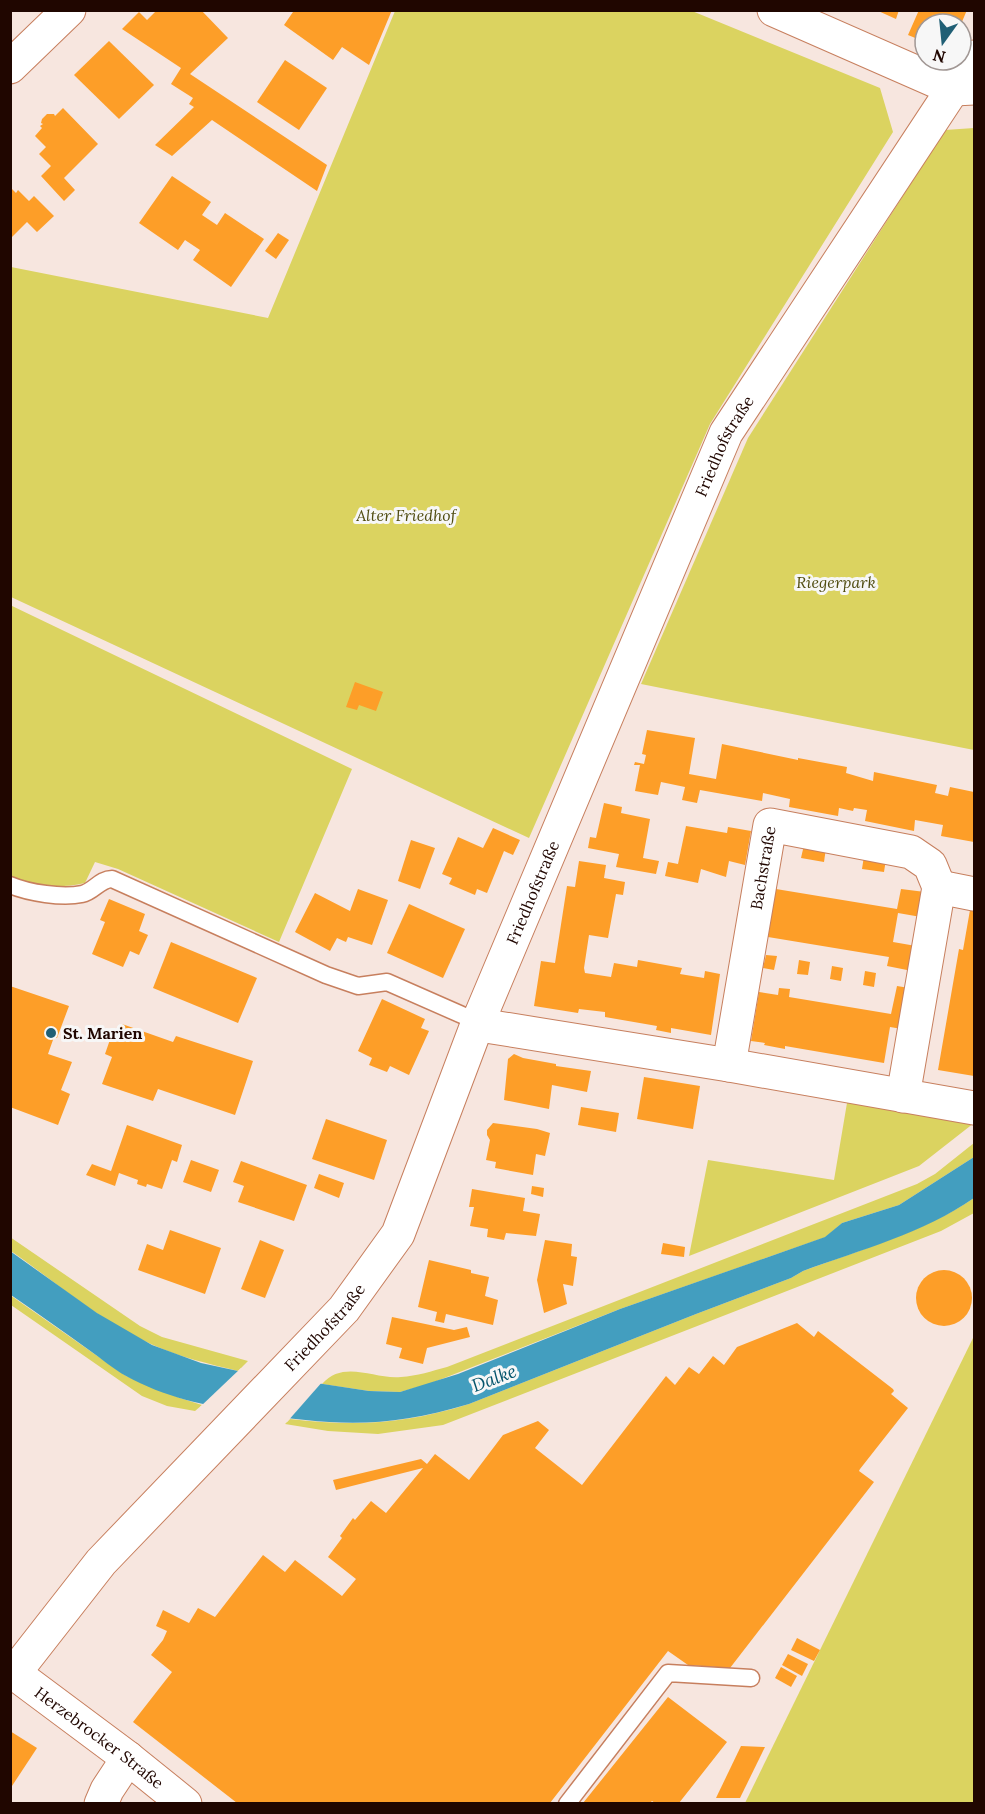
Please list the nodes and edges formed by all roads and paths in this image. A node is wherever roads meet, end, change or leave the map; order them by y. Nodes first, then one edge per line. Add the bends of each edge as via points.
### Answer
1 (69, 10) edge
2 (774, 10) edge
3 (975, 57) edge
4 (10, 67) edge
5 (964, 89) edge
6 (10, 885) edge
7 (939, 887) junction
8 (975, 894) edge
9 (478, 1022) junction
10 (729, 1065) junction
11 (903, 1096) junction
12 (975, 1108) edge
13 (13, 1671) edge
14 (751, 1678) dead end
15 (128, 1758) junction
16 (101, 1803) edge
17 (185, 1803) edge
18 (567, 1803) edge

1 - 4 street
2 - 5 street
3 - 5 street, Friedhofstraße
5 - 9 street, Friedhofstraße via 726,433
6 - 9 lane via 47,894 84,894 112,879 326,975 358,986 387,982
7 - 8 street
7 - 10 street, Bachstraße via 930,865 911,852 770,825
7 - 11 street
9 - 10 street
9 - 13 street, Friedhofstraße via 398,1234 344,1309 101,1562
10 - 11 street
11 - 12 street
13 - 15 street, Herzebrocker Straße
14 - 18 lane via 668,1673
15 - 16 street
15 - 17 street, Herzebrocker Straße

